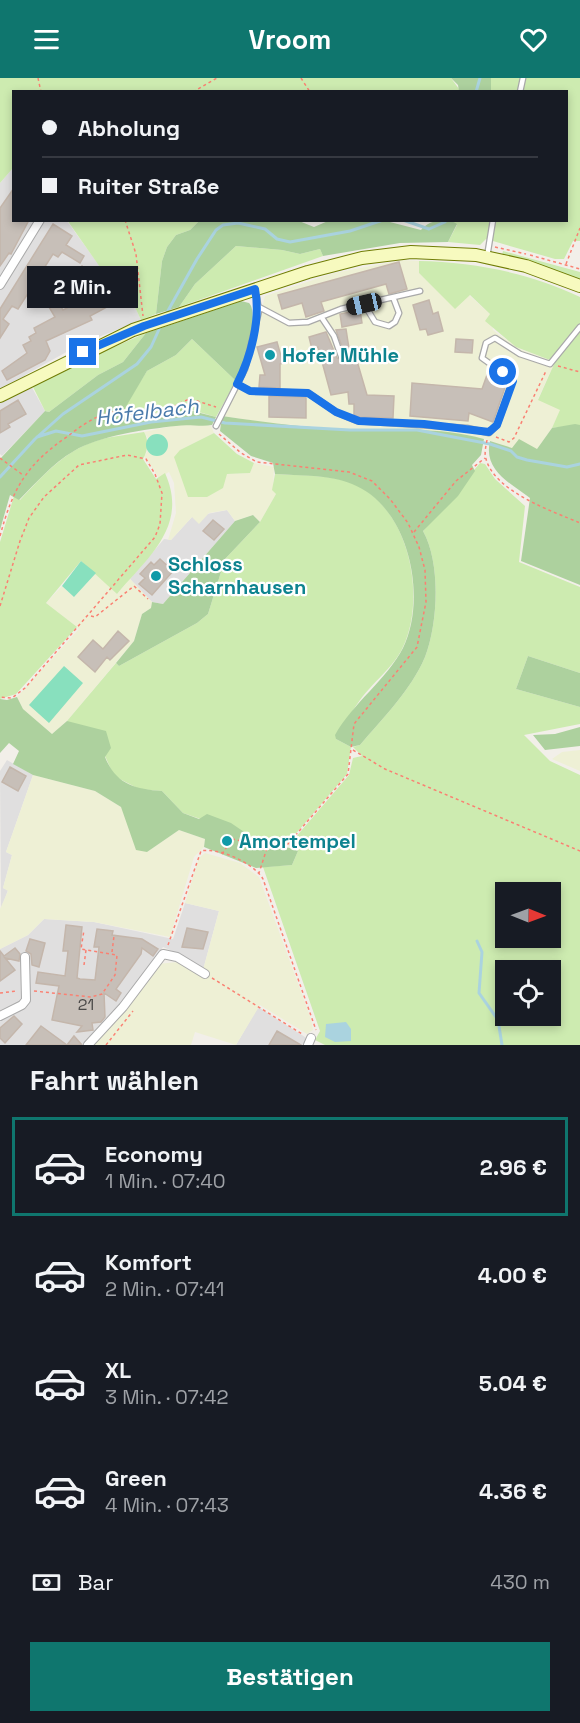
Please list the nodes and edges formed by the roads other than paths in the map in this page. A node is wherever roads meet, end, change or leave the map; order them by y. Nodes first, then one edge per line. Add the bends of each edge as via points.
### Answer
1 (39, 222) edge
2 (493, 222) edge
3 (488, 251) junction
4 (0, 285) edge
5 (580, 286) edge
6 (255, 289) junction
7 (420, 291) dead end
8 (393, 297) junction
9 (364, 304) junction
10 (259, 307) junction
11 (322, 318) junction
12 (580, 327) edge
13 (341, 356) dead end
14 (237, 384) junction
15 (0, 396) edge
16 (215, 427) road end
17 (25, 957) dead end
18 (205, 974) road end
19 (0, 1016) edge
20 (88, 1045) edge

1 - 4 street
2 - 3 lane
3 - 5 main road
3 - 6 main road via 381,255 321,268
6 - 10 lane
6 - 15 main road via 147,325
7 - 8 lane
8 - 9 lane
8 - 9 lane via 399,314 387,326 373,321
9 - 11 lane
10 - 11 lane via 289,324
10 - 14 lane via 245,369
11 - 13 lane
12 - 14 lane via 550,364 520,354 495,338 486,343 482,358 513,380 497,425 488,435 424,424 359,421 336,412 308,393 250,391
14 - 16 lane
17 - 19 street via 27,991 22,1005
18 - 20 street via 177,957 163,954

